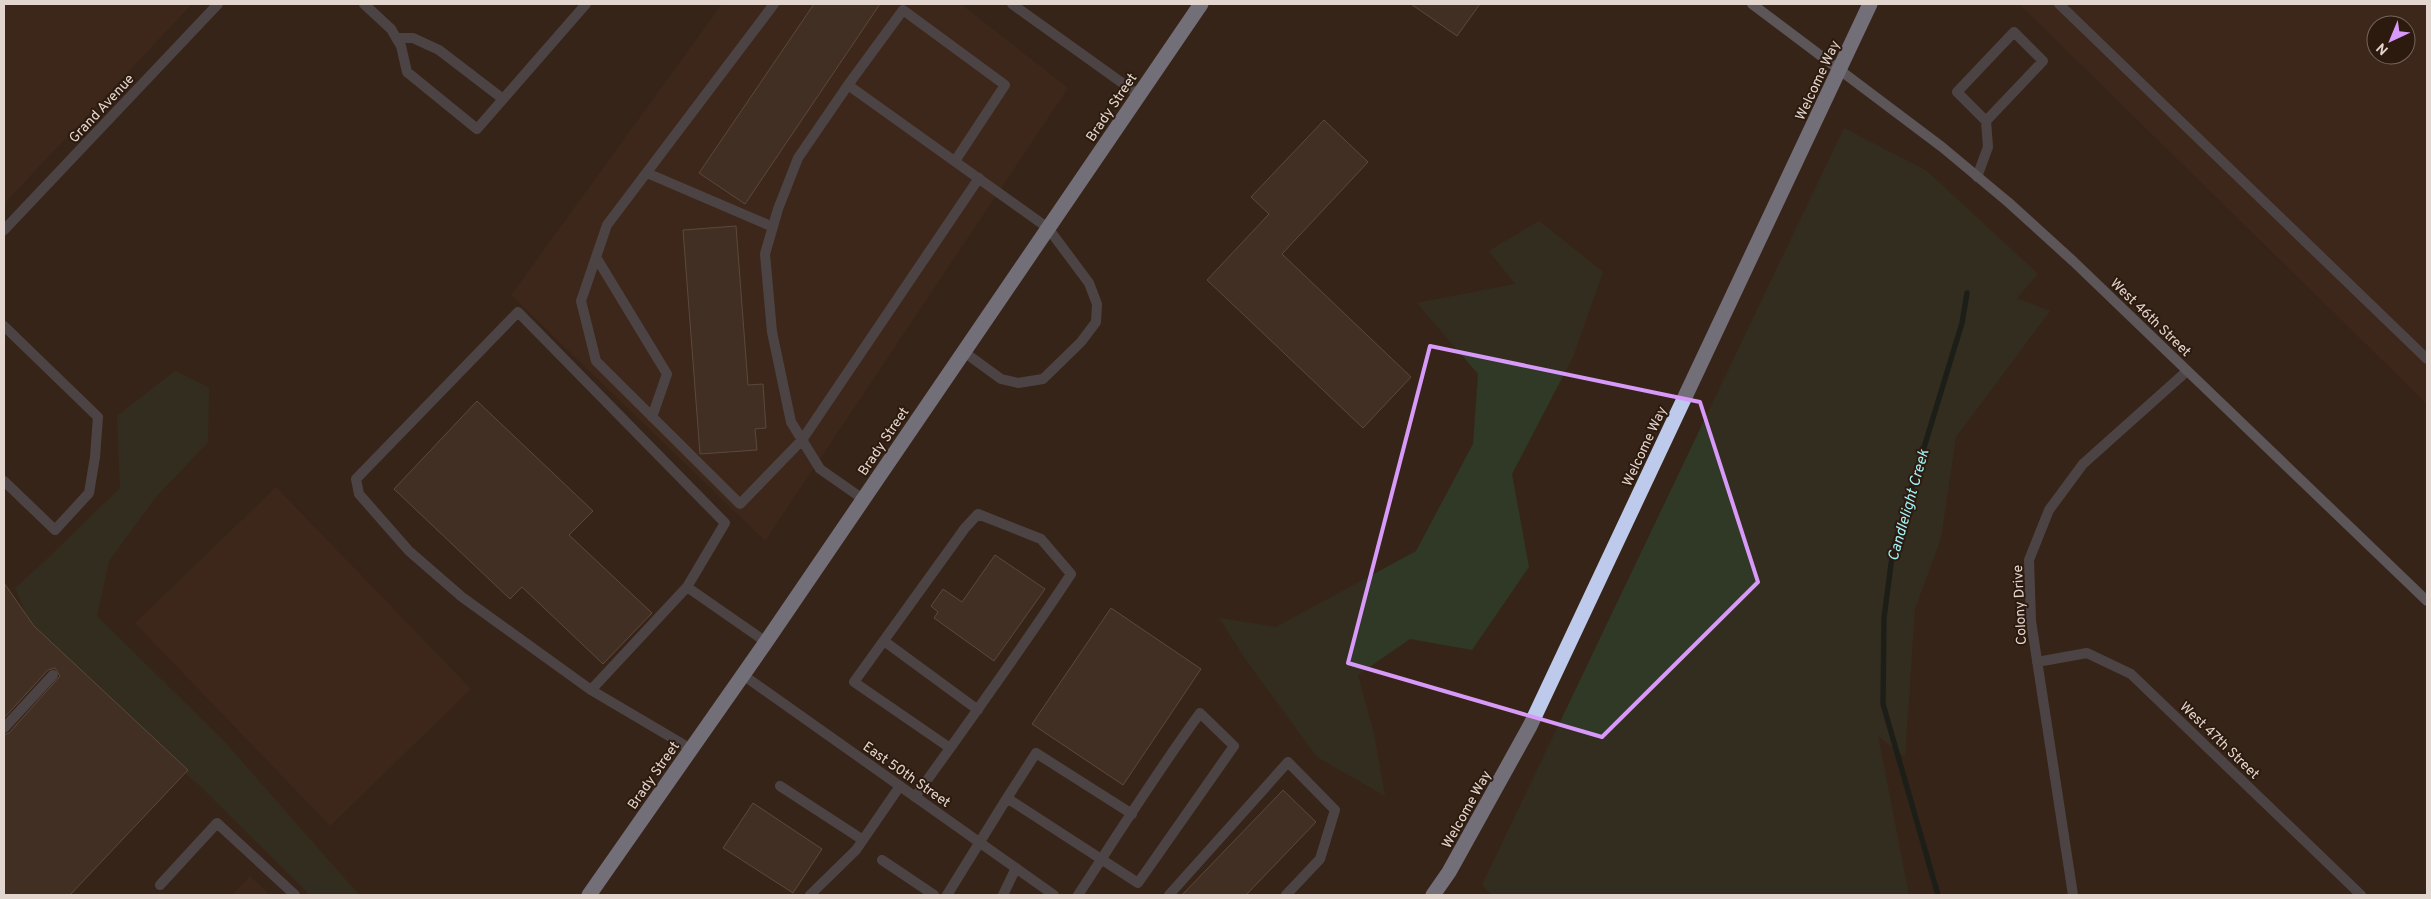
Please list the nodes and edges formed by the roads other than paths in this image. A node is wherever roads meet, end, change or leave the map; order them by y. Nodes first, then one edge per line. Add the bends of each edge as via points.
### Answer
1 (218, 4) edge
2 (364, 4) edge
3 (586, 4) edge
4 (774, 4) edge
5 (1012, 4) edge
6 (1201, 4) edge
7 (1752, 4) edge
8 (1870, 4) edge
9 (2059, 4) edge
10 (396, 38) junction
11 (1840, 70) junction
12 (848, 85) junction
13 (1139, 95) junction
14 (503, 99) junction
15 (1986, 120) junction
16 (955, 161) junction
17 (646, 173) junction
18 (1978, 177) junction
19 (979, 178) junction
20 (773, 227) junction
21 (1048, 228) junction
22 (4, 230) edge
23 (596, 257) junction
24 (4, 326) edge
25 (964, 352) junction
26 (2427, 359) edge
27 (2187, 372) junction
28 (652, 417) junction
29 (802, 440) junction
30 (4, 481) edge
31 (863, 500) junction
32 (687, 587) junction
33 (2427, 601) edge
34 (884, 641) junction
35 (766, 642) junction
36 (2037, 662) junction
37 (53, 675) dead end
38 (743, 675) junction
39 (591, 690) junction
40 (978, 710) junction
41 (4, 728) edge
42 (950, 748) junction
43 (691, 749) junction
44 (780, 786) dead end
45 (900, 786) junction
46 (915, 797) junction
47 (1007, 798) junction
48 (1132, 814) junction
49 (863, 840) junction
50 (980, 842) junction
51 (882, 860) dead end
52 (1101, 860) junction
53 (1016, 868) junction
54 (160, 885) dead end
55 (295, 895) edge
56 (589, 895) edge
57 (810, 895) edge
58 (934, 895) edge
59 (947, 895) edge
60 (1003, 895) edge
61 (1054, 895) edge
62 (1078, 895) edge
63 (1169, 895) edge
64 (1286, 895) edge
65 (1433, 895) edge
66 (2073, 895) edge
67 (2361, 895) edge

1 - 22 street, Grand Avenue
2 - 10 street via 391,29
3 - 14 street
4 - 17 street
5 - 13 street
6 - 13 highway, Brady Street
7 - 11 street, West 46th Street
8 - 11 highway, Welcome Way
9 - 26 street
10 - 14 street via 413,38 439,50
10 - 14 street via 407,72 477,129
11 - 18 street, West 46th Street
11 - 65 highway, Welcome Way via 1530,726 1450,872
12 - 16 street
12 - 16 street via 903,10 1005,85
12 - 20 street via 798,158
13 - 21 highway, Brady Street
15 - 15 street via 2043,61 2014,32 1957,92
15 - 18 street via 1988,147
16 - 19 street
17 - 20 street
17 - 23 street via 607,224
18 - 27 street, West 46th Street via 2073,261
19 - 21 street
19 - 29 street
20 - 29 street via 764,254 772,332 791,422
21 - 25 highway, Brady Street
21 - 25 street via 1089,283 1097,304 1096,322 1081,342 1042,379 1018,382 1001,379
23 - 28 street via 667,374
23 - 28 street via 581,301 596,361
24 - 30 street via 98,417 96,457 89,493 55,530
25 - 31 highway, Brady Street
27 - 33 street, West 46th Street
27 - 36 street, Colony Drive via 2083,464 2049,510 2029,560 2031,621
28 - 29 street via 740,504
29 - 31 street via 820,469
31 - 35 highway, Brady Street
32 - 35 street
32 - 39 street
32 - 39 street via 725,523 518,312 356,479 358,494 409,551 462,596
34 - 40 street
34 - 40 street via 978,514 1041,539 1071,574
34 - 42 street via 854,682
35 - 38 highway, Brady Street
36 - 66 street, Colony Drive
36 - 67 street, West 47th Street via 2086,653 2131,674
37 - 41 street
38 - 43 highway, Brady Street
38 - 45 street, East 50th Street
39 - 43 street
40 - 42 street
42 - 46 street
43 - 56 highway, Brady Street
44 - 49 street
45 - 46 street, East 50th Street
45 - 49 street
46 - 50 street, East 50th Street
47 - 48 street via 1036,753
47 - 50 street
47 - 52 street
48 - 52 street
48 - 52 street via 1200,712 1234,746 1138,883
49 - 57 street
50 - 53 street, East 50th Street
50 - 59 street
51 - 58 street
52 - 62 street
53 - 60 street
53 - 61 street, East 50th Street
54 - 55 street via 217,823
63 - 64 street via 1288,762 1335,810 1320,859

